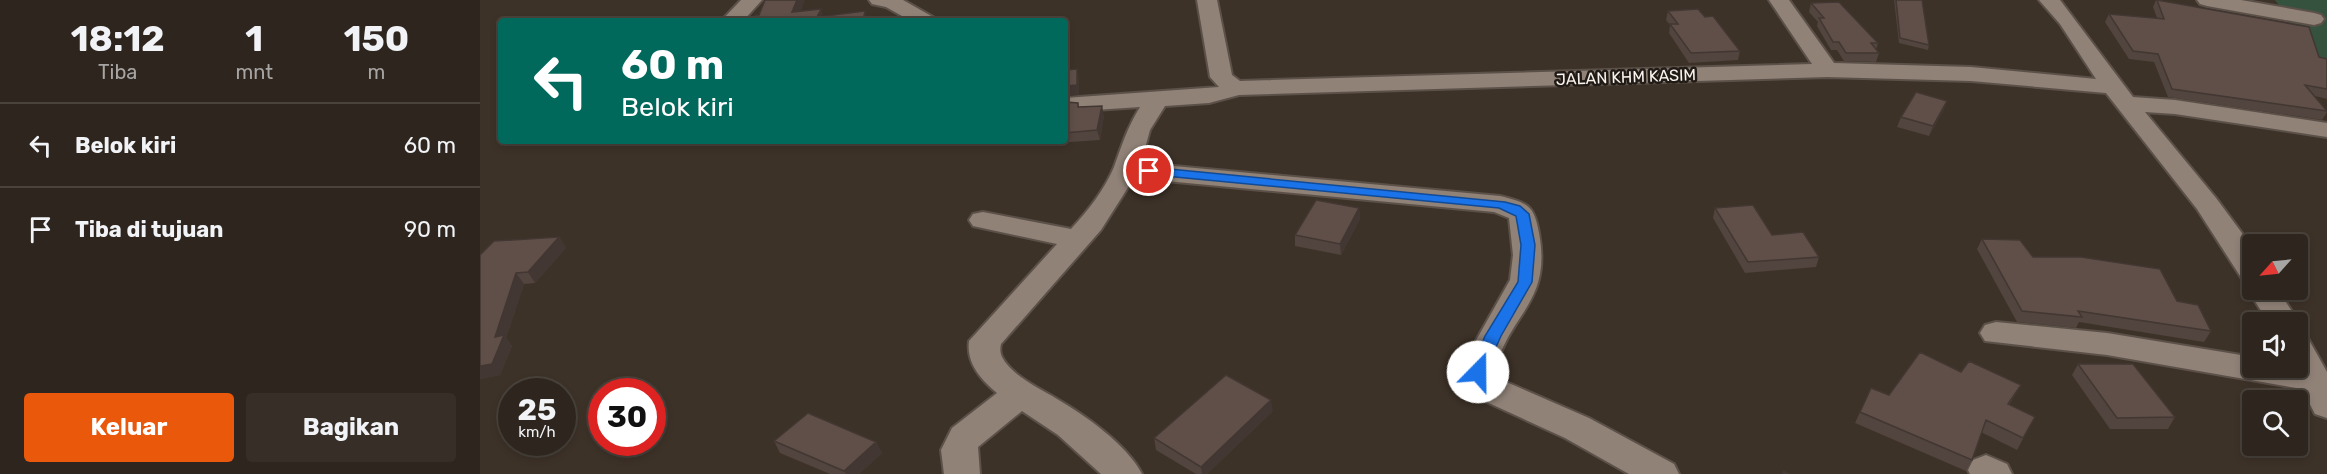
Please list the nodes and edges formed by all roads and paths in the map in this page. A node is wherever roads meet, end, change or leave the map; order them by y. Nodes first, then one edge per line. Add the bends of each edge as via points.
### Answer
1 (752, 0) edge
2 (879, 0) edge
3 (1208, 0) edge
4 (1779, 0) edge
5 (2049, 0) edge
6 (2207, 0) edge
7 (734, 18) edge
8 (921, 18) edge
9 (2314, 19) dead end
10 (1827, 70) junction
11 (1227, 82) junction
12 (2119, 95) junction
13 (1158, 98) junction
14 (1068, 105) edge
15 (2327, 130) edge
16 (1126, 169) junction
17 (983, 220) dead end
18 (1078, 239) junction
19 (2242, 252) edge
20 (1996, 333) dead end
21 (2314, 370) edge
22 (1021, 393) junction
23 (962, 474) edge
24 (1124, 474) edge
25 (1661, 474) edge

1 - 7 street
2 - 8 street via 892,2
3 - 11 street via 1216,51
4 - 10 street
5 - 12 street
6 - 9 street
10 - 11 street, JALAN KHM KASIM
10 - 12 street, JALAN KHM KASIM via 1971,74
11 - 13 street, JALAN KHM KASIM via 1214,95
12 - 15 street, JALAN KHM KASIM
12 - 19 street via 2203,197
13 - 14 street, JALAN KHM KASIM
13 - 16 street via 1138,130
16 - 18 street
16 - 25 street via 1500,204 1516,209 1522,214 1528,245 1525,282 1493,336 1478,372 1492,390 1577,428
17 - 18 street
18 - 22 street via 985,341 987,362
20 - 21 street
22 - 23 street via 965,438 959,450
22 - 24 street via 1063,420

